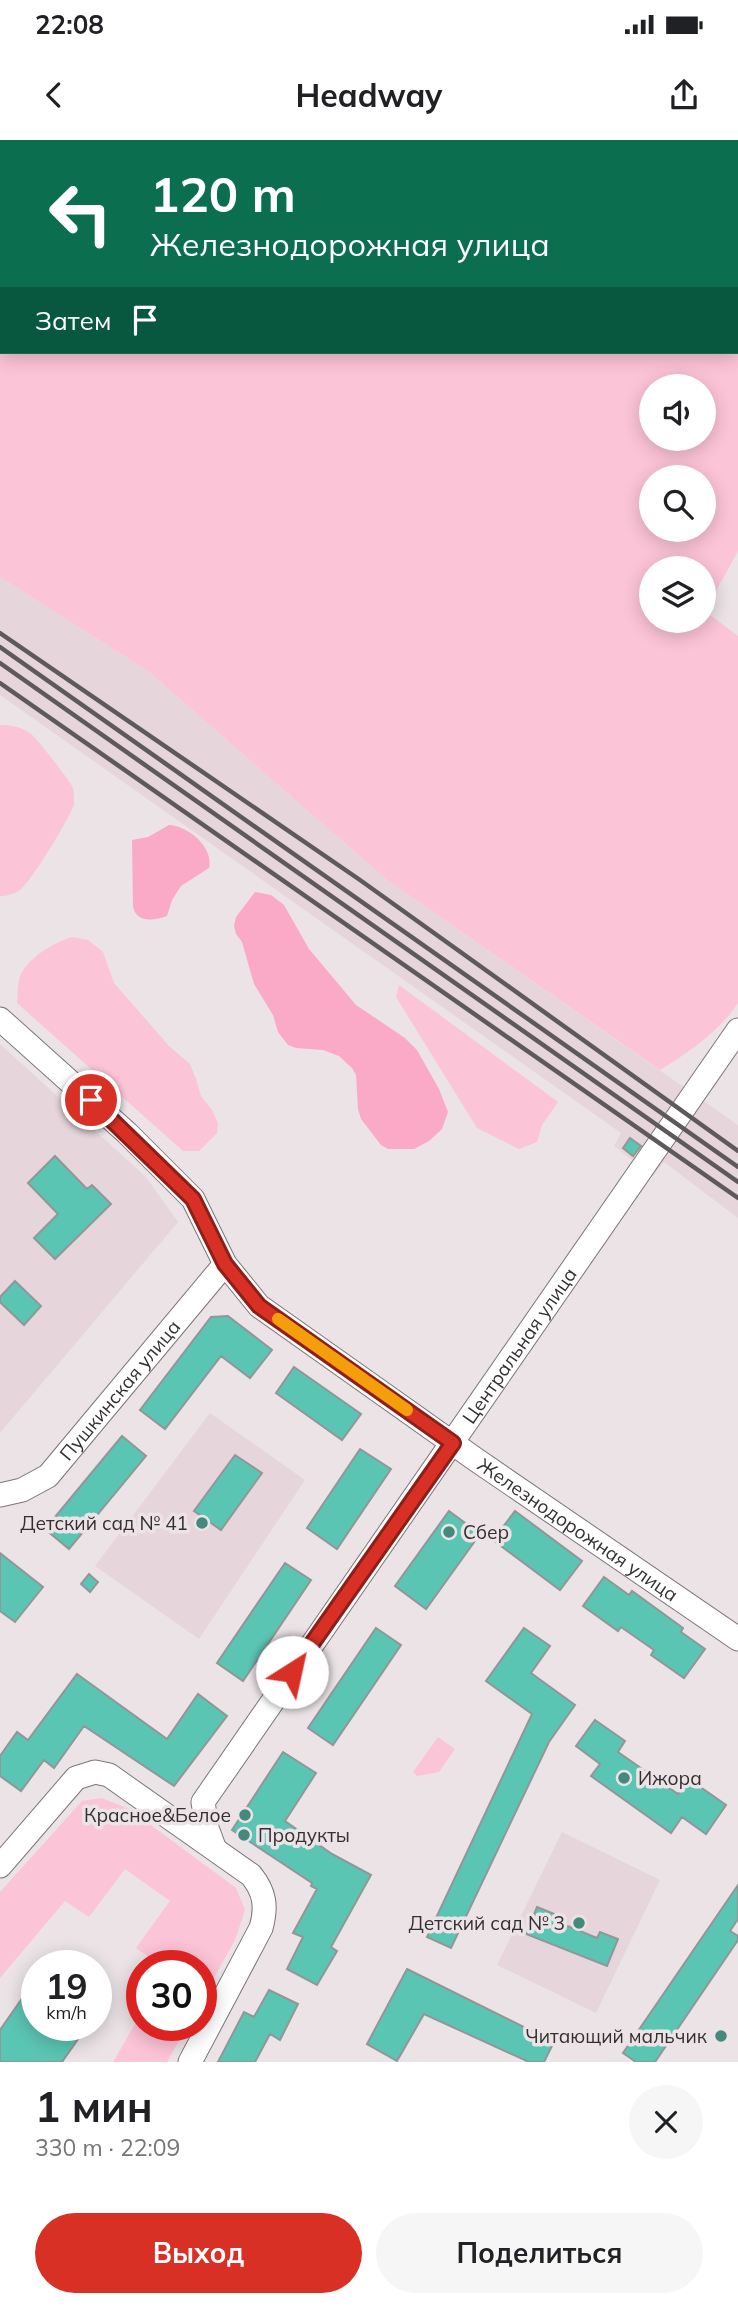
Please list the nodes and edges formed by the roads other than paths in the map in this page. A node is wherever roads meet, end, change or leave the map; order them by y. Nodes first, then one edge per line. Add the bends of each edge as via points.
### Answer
1 (0, 1018) edge
2 (738, 1030) edge
3 (225, 1264) junction
4 (453, 1443) junction
5 (0, 1495) edge
6 (738, 1639) edge
7 (148, 1800) junction
8 (203, 1802) junction
9 (214, 1847) junction
10 (0, 1866) edge
11 (190, 2062) edge

1 - 3 street, Железнодорожная улица via 193,1199
2 - 4 street, Центральная улица
3 - 4 street, Железнодорожная улица via 259,1306
3 - 5 street, Пушкинская улица via 48,1476
4 - 6 street, Железнодорожная улица
4 - 8 street, Центральная улица
7 - 8 street via 171,1805
7 - 9 street
7 - 10 street via 109,1775 96,1772 76,1778
8 - 9 street
9 - 11 street via 260,1886 265,1914

